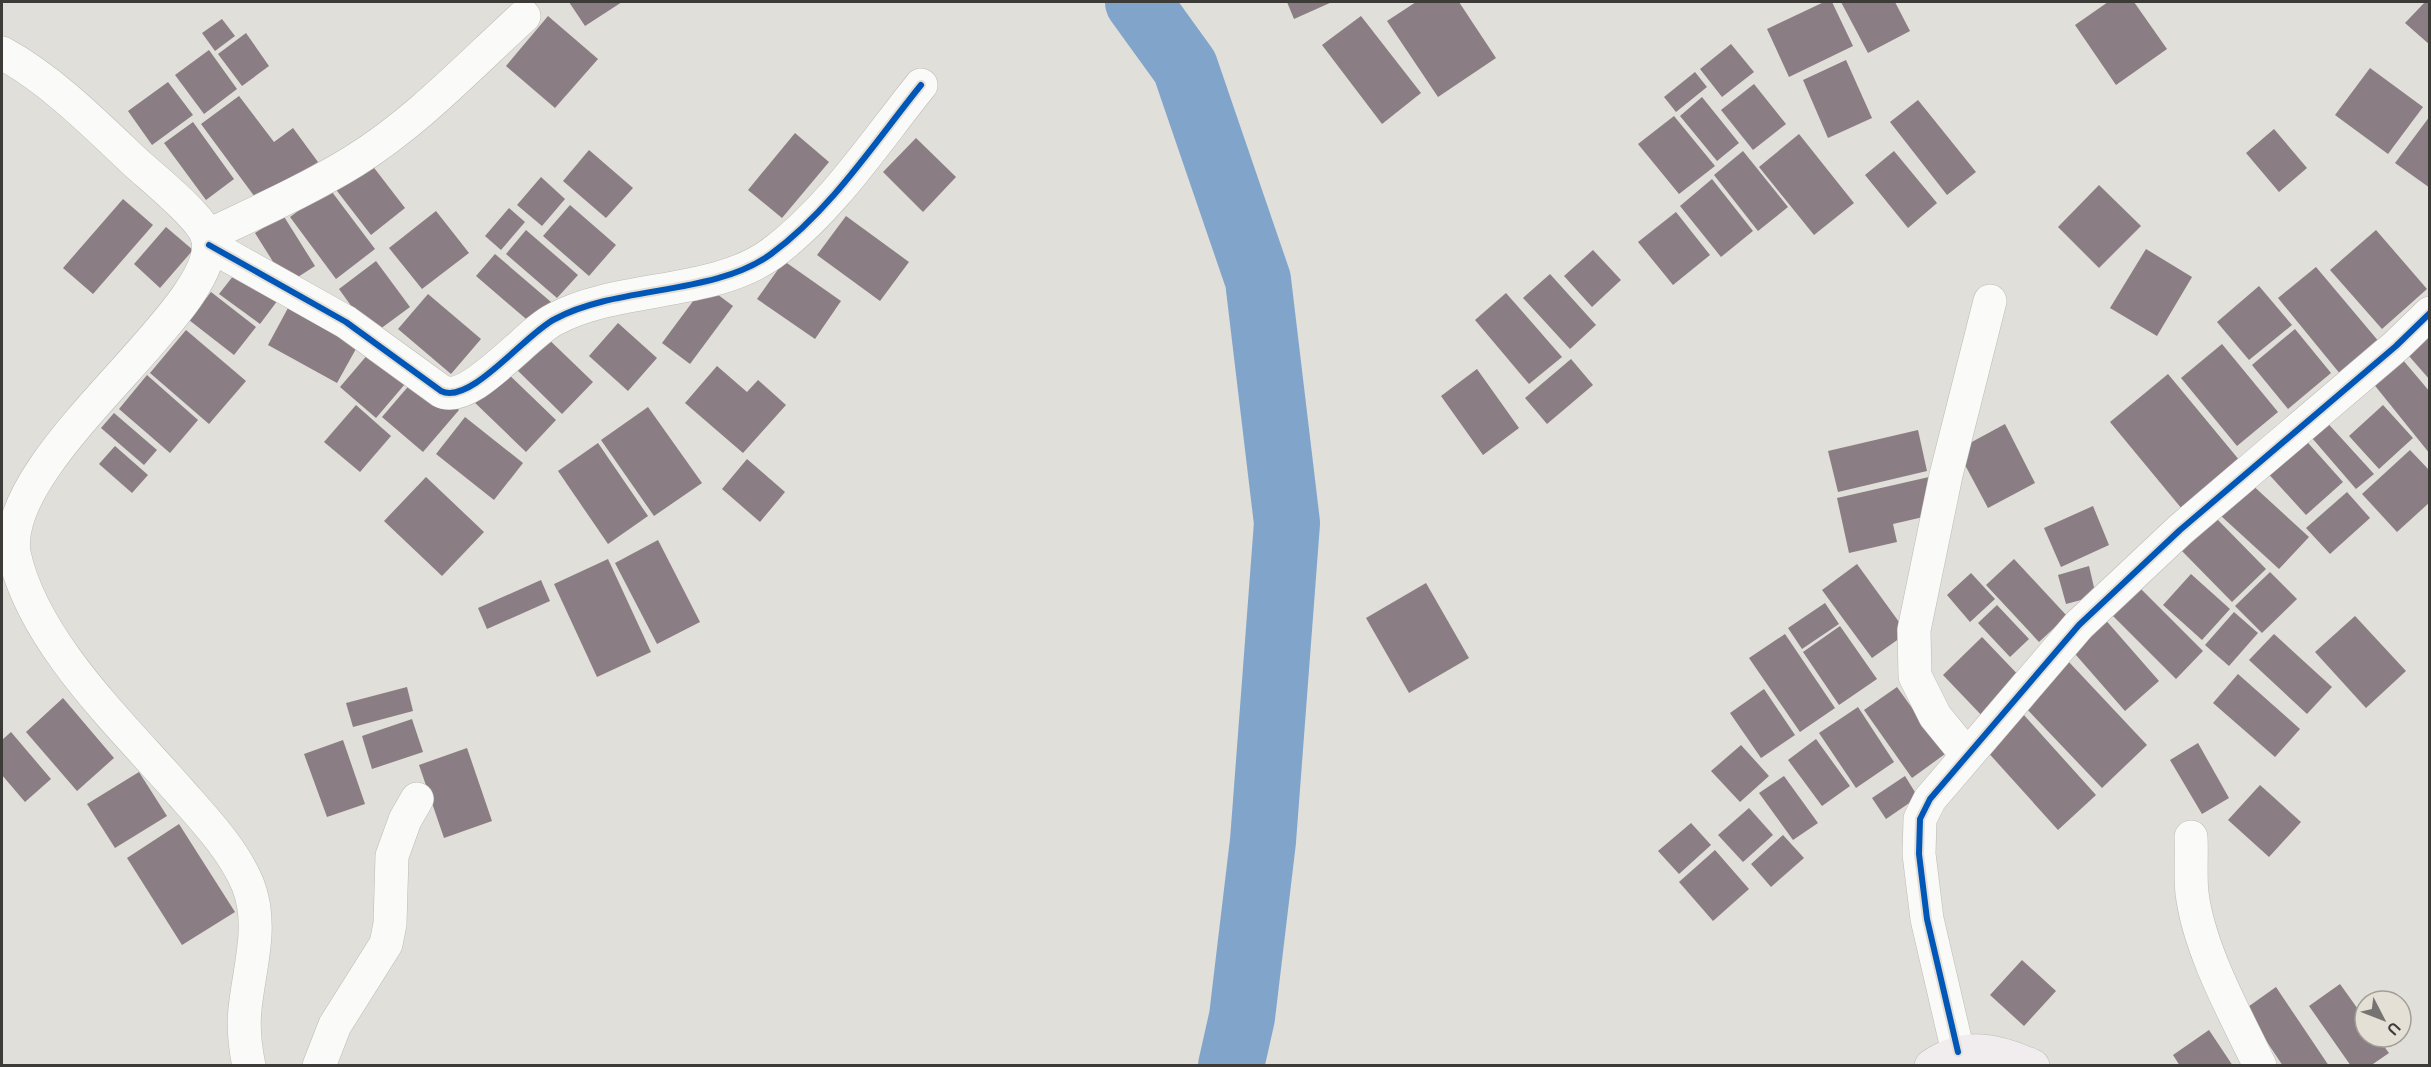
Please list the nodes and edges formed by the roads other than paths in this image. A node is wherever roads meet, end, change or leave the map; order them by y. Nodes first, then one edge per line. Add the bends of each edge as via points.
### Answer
1 (524, 16) dead end
2 (2, 53) edge
3 (921, 85) dead end
4 (208, 241) junction
5 (1990, 301) dead end
6 (2430, 313) edge
7 (1966, 754) junction
8 (417, 799) dead end
9 (2192, 837) dead end
10 (1945, 1059) edge
11 (249, 1065) edge
12 (319, 1065) edge
13 (2033, 1065) edge
14 (2260, 1065) edge

1 - 4 street via 427,105 354,160
2 - 4 street via 44,82 113,141 197,220
3 - 4 street via 828,199 769,255 738,271 568,312 544,325 476,384 458,393 441,391 346,322
4 - 11 street via 207,263 189,292 34,478 15,520 12,545 20,577 53,640 83,681 199,813 242,871 256,926 245,1011
5 - 7 street via 1946,475 1914,630 1913,659 1919,684 1935,716
6 - 7 street via 2180,530 2079,625
7 - 10 street via 1930,799 1920,819 1919,833
8 - 12 street via 392,856 386,944 335,1025
9 - 14 street via 2192,892 2200,927
10 - 13 street via 1985,1049

